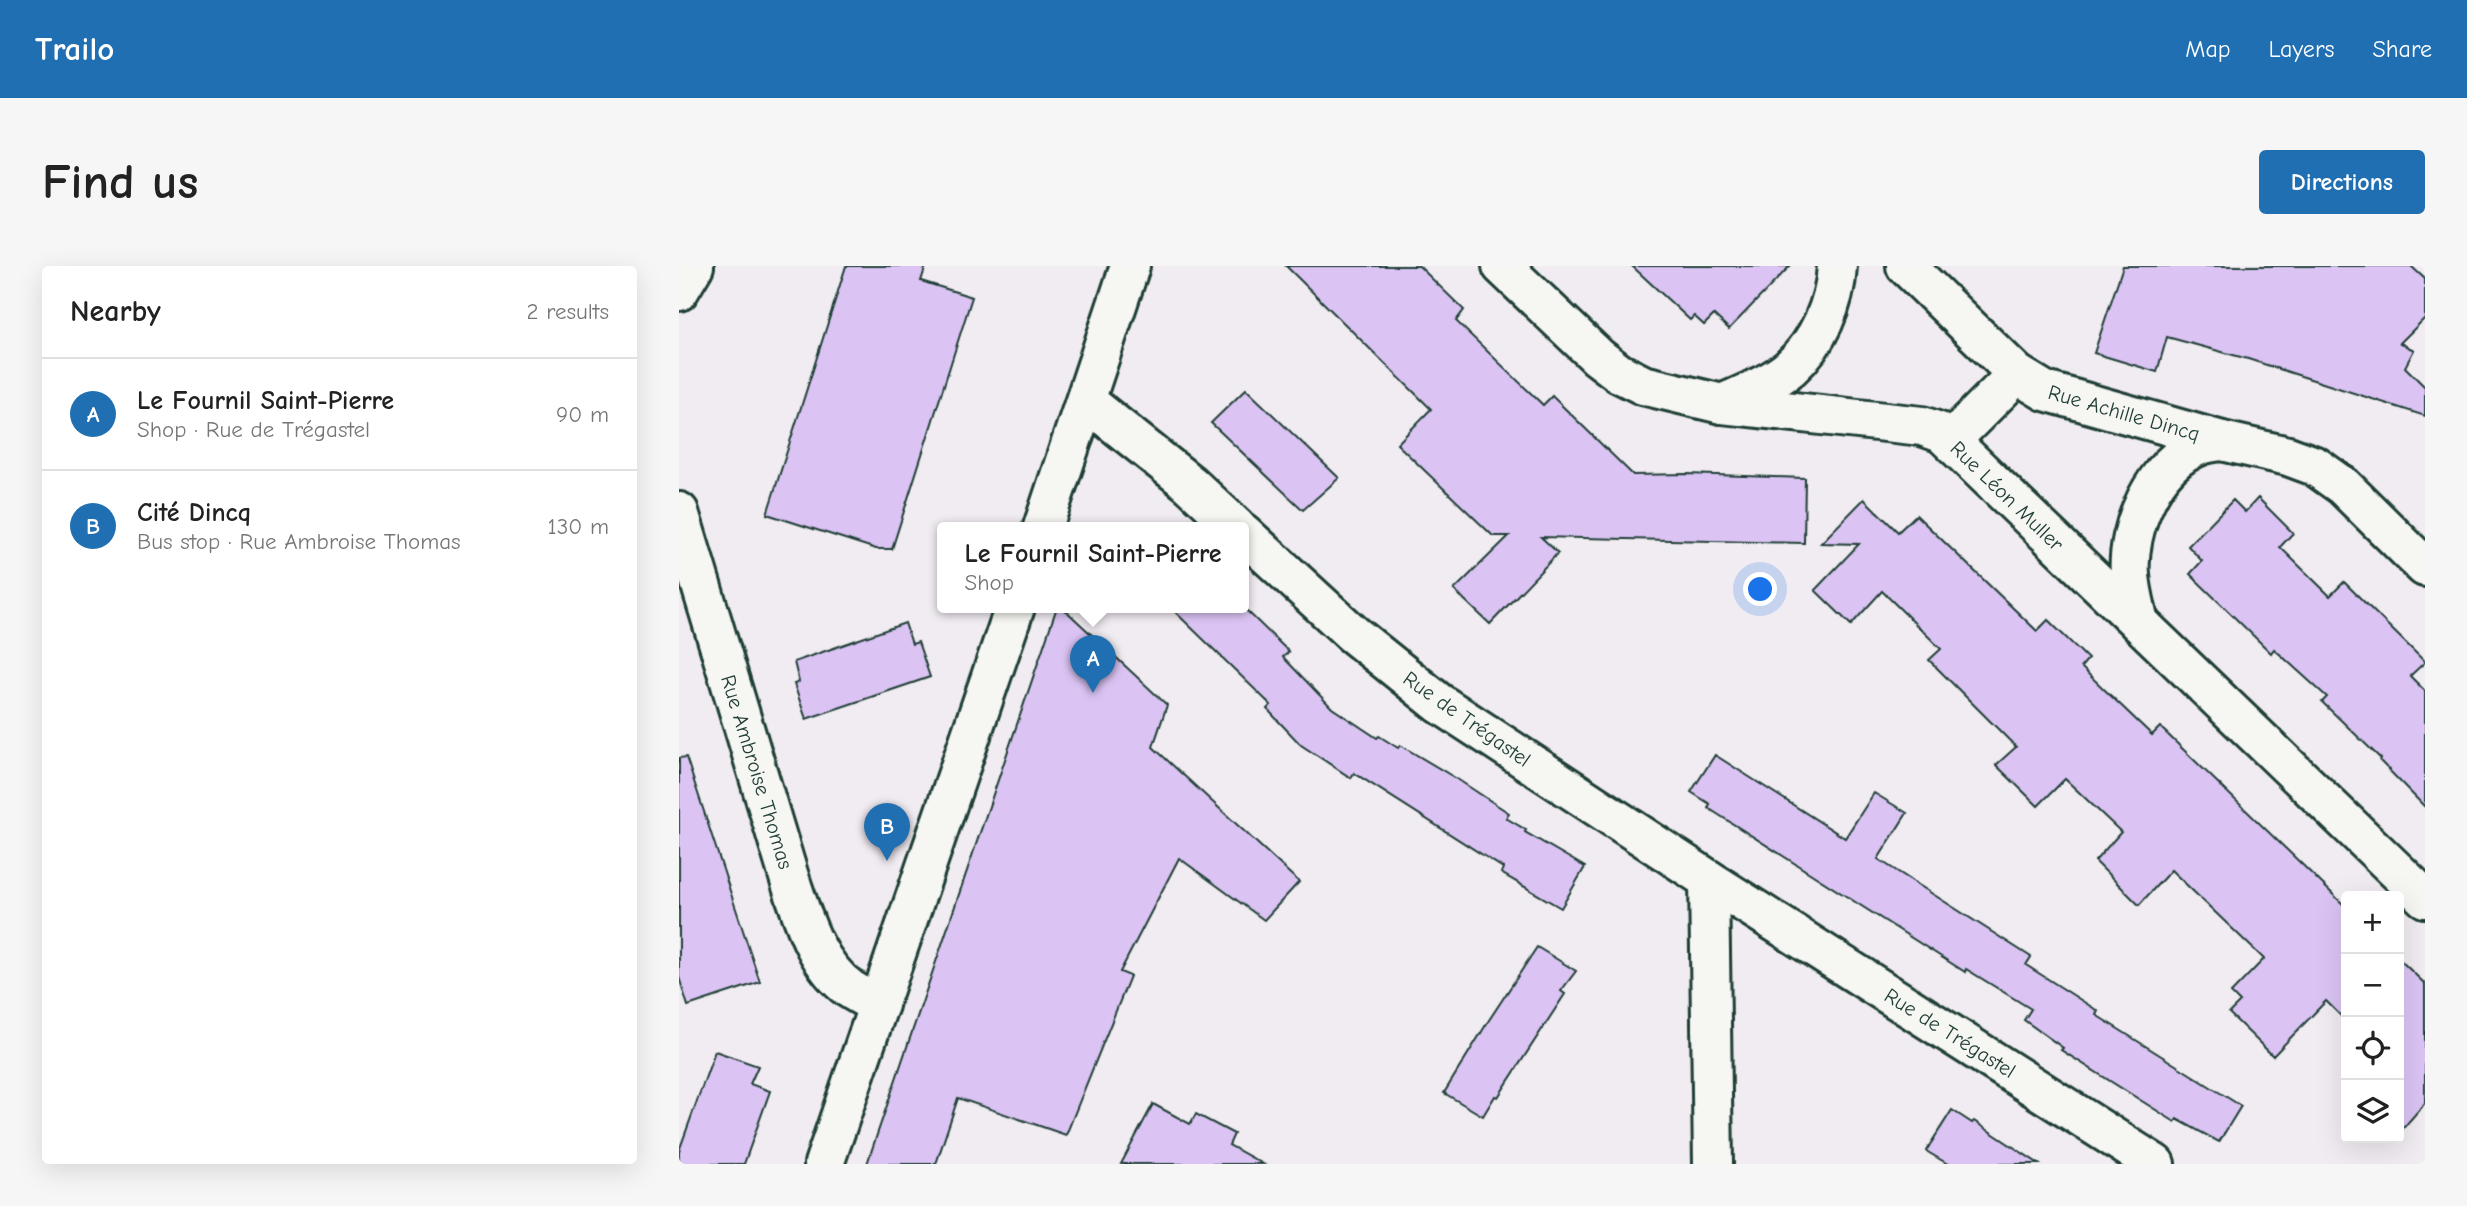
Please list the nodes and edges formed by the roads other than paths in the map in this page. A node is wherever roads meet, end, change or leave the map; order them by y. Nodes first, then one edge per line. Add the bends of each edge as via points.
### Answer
1 (694, 266) edge
2 (1131, 266) edge
3 (1502, 266) edge
4 (1837, 266) edge
5 (1906, 266) edge
6 (679, 291) edge
7 (2017, 374) junction
8 (1086, 401) junction
9 (1722, 404) junction
10 (1951, 440) junction
11 (2222, 441) junction
12 (679, 512) edge
13 (1045, 522) edge
14 (1231, 522) edge
15 (1249, 538) edge
16 (2425, 567) edge
17 (1013, 613) edge
18 (2139, 623) junction
19 (1709, 880) junction
20 (2425, 898) edge
21 (879, 1005) junction
22 (824, 1164) edge
23 (1713, 1164) edge
24 (2155, 1164) edge

1 - 6 street
2 - 8 street
3 - 9 street, Rue Léon Muller via 1619,373 1643,385
4 - 9 street via 1830,305 1805,352 1788,369
5 - 7 street, Rue Achille Dincq
7 - 10 street
7 - 11 street, Rue Achille Dincq via 2045,391
8 - 13 street
8 - 14 street
9 - 10 street, Rue Léon Muller via 1922,426
10 - 18 street, Rue Léon Muller
11 - 16 street, Rue Achille Dincq via 2315,466 2343,486
11 - 18 street, Rue Achille Dincq via 2200,445 2183,455 2146,496 2130,574
12 - 21 street, Rue Ambroise Thomas via 807,928 827,964 848,988
15 - 19 street, Rue de Trégastel via 1353,634 1439,703
17 - 21 street
18 - 20 street, Rue Léon Muller
19 - 23 street
19 - 24 street, Rue de Trégastel
21 - 22 street

